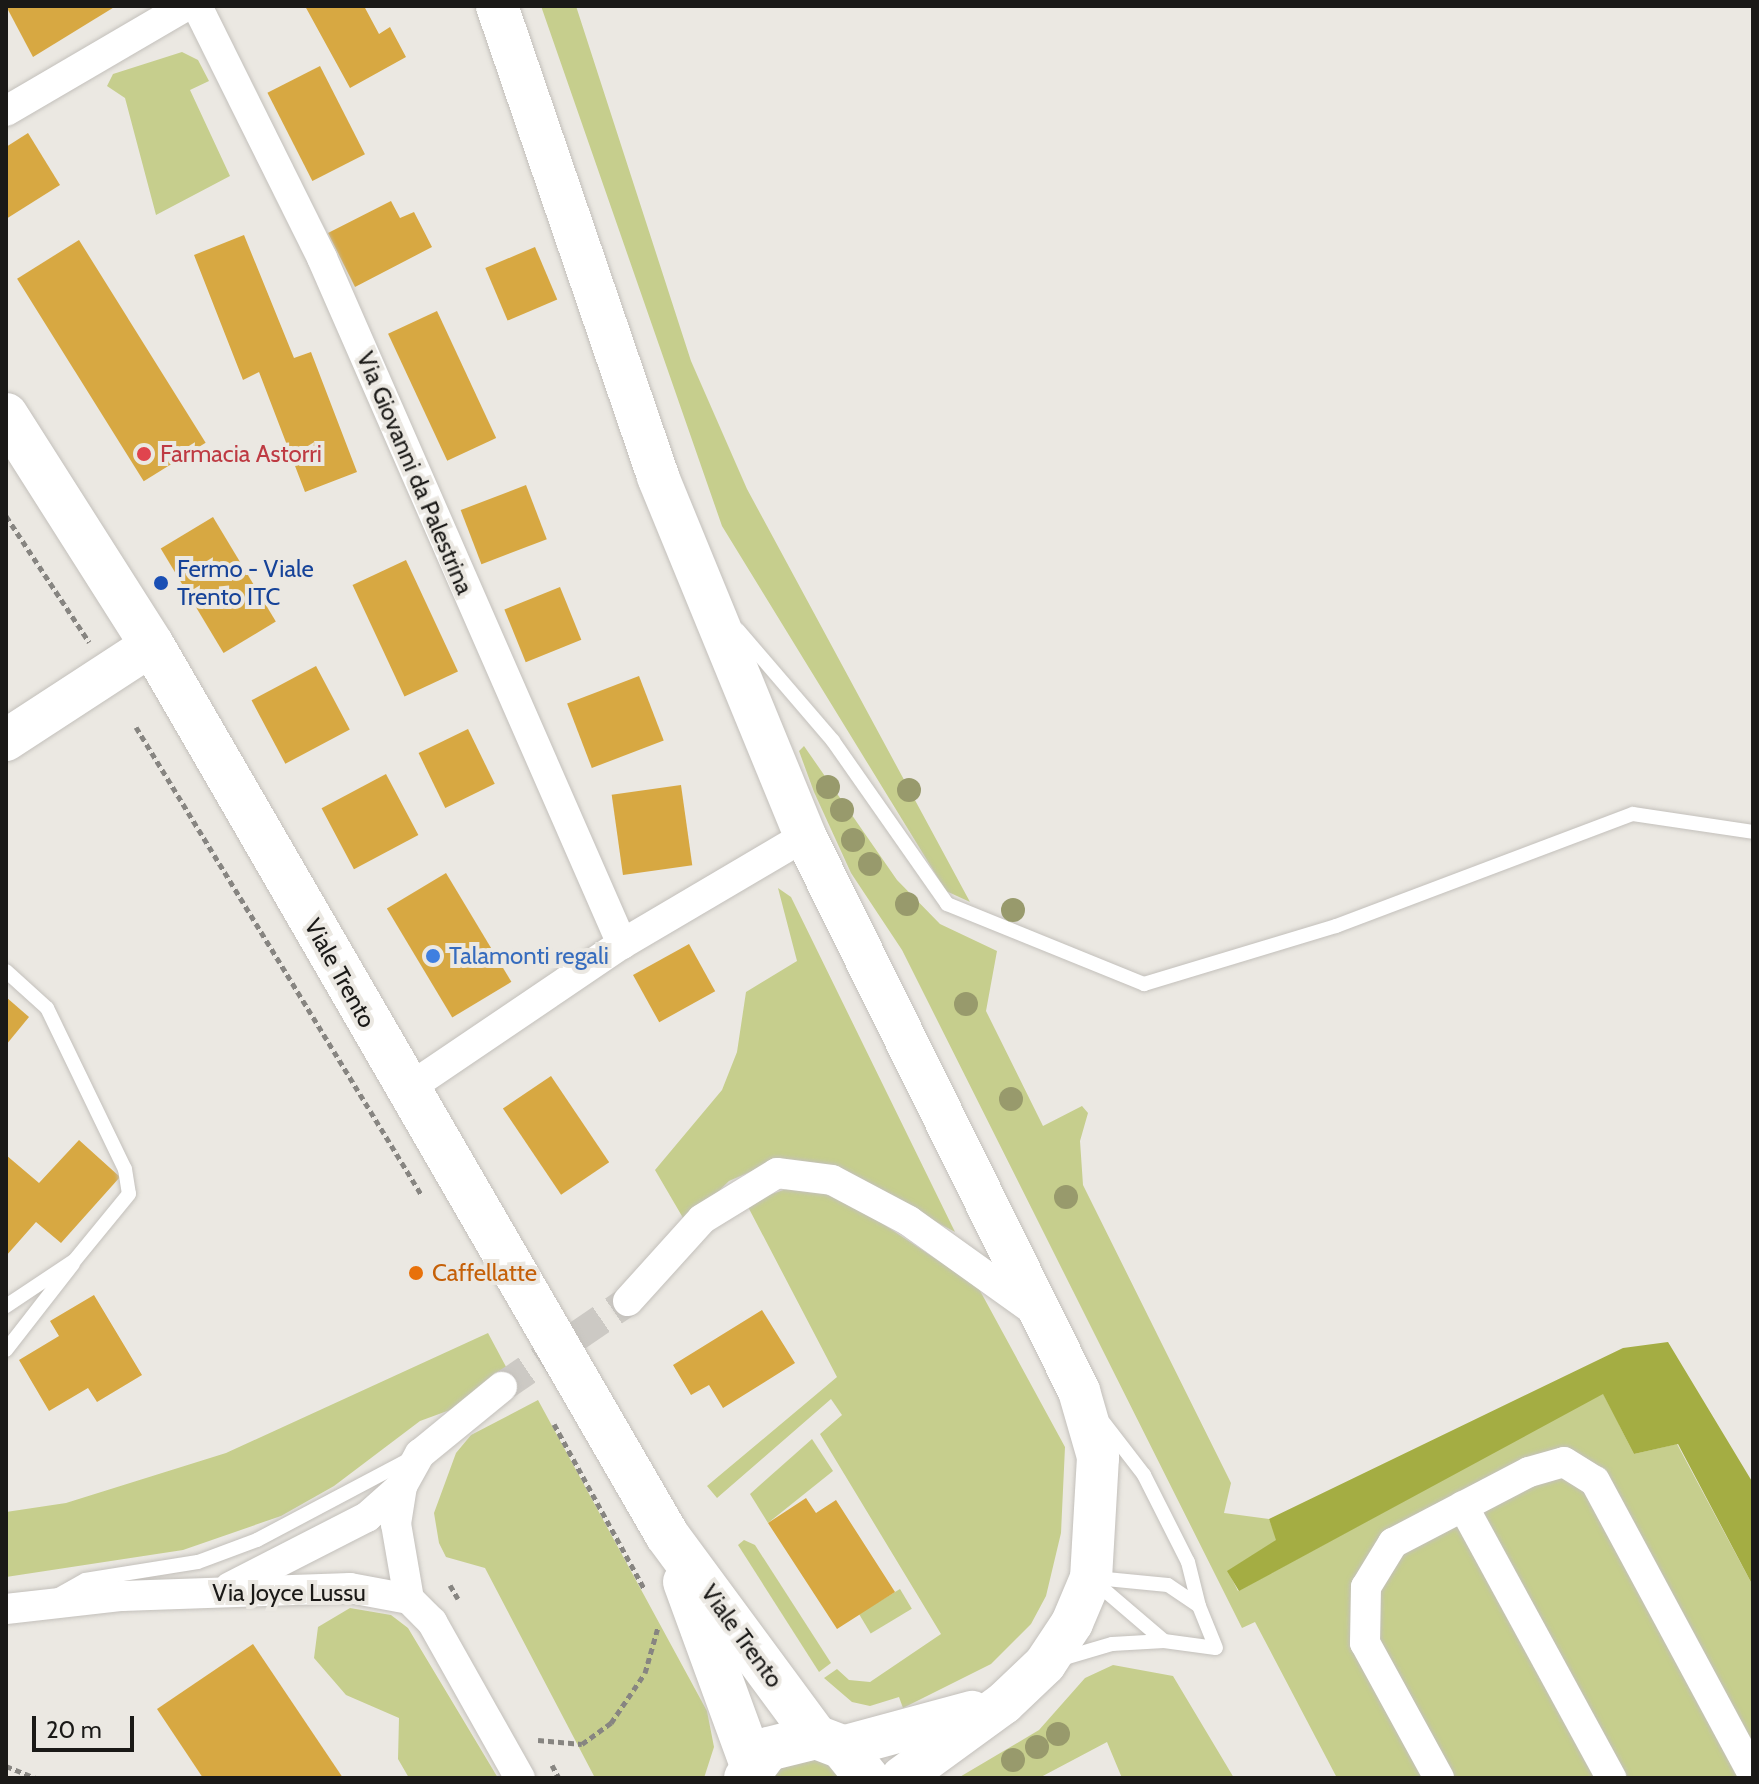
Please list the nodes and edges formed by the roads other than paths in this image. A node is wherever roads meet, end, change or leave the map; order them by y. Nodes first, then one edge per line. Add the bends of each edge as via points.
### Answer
1 (186, 6) edge
2 (197, 6) edge
3 (497, 6) edge
4 (6, 111) edge
5 (6, 415) edge
6 (704, 591) junction
7 (152, 645) junction
8 (6, 740) edge
9 (1753, 832) edge
10 (805, 836) junction
11 (622, 944) junction
12 (6, 971) edge
13 (406, 1090) junction
14 (75, 1260) junction
15 (628, 1301) tunnel mouth
16 (6, 1306) edge
17 (1043, 1316) junction
18 (6, 1350) edge
19 (502, 1387) tunnel mouth
20 (1079, 1391) junction
21 (420, 1454) junction
22 (402, 1486) junction
23 (1463, 1506) junction
24 (667, 1535) junction
25 (1091, 1578) junction
26 (218, 1593) junction
27 (409, 1599) junction
28 (44, 1603) junction
29 (1199, 1606) junction
30 (6, 1609) edge
31 (1164, 1641) junction
32 (1045, 1664) junction
33 (1004, 1703) junction
34 (842, 1754) edge
35 (749, 1772) edge
36 (1753, 1774) edge
37 (520, 1778) edge
38 (901, 1778) edge
39 (1439, 1778) edge
40 (1611, 1778) edge

1 - 4 street
2 - 11 street, Via Giovanni da Palestrina via 322,258
3 - 6 street via 658,477
5 - 7 main road, Viale Trento
6 - 9 lane via 833,741 947,904 1144,984 1336,926 1633,814
6 - 10 street
7 - 8 street
7 - 13 main road, Viale Trento
10 - 11 street
10 - 17 street
11 - 13 street
12 - 14 lane via 47,1008 125,1169 129,1194
13 - 24 main road, Viale Trento
14 - 16 lane
14 - 18 lane
15 - 17 street via 702,1219 740,1189 777,1173 832,1180 909,1221
17 - 20 street
19 - 21 street
20 - 25 street via 1098,1457
20 - 29 lane via 1144,1475 1188,1562
21 - 22 street
21 - 28 lane via 257,1540 198,1562 85,1580
22 - 26 street via 318,1546
22 - 27 street via 396,1524
23 - 36 street via 1564,1462 1595,1481
23 - 39 street via 1393,1543 1366,1587 1365,1643
23 - 40 street
24 - 34 main road, Viale Trento
24 - 35 main road, Viale Trento
25 - 29 lane via 1130,1576 1168,1585
25 - 31 lane
25 - 32 street
26 - 27 street, Via Joyce Lussu via 350,1588
26 - 28 street, Via Joyce Lussu
27 - 37 street via 432,1622
28 - 30 street, Via Joyce Lussu
29 - 31 lane via 1216,1648
31 - 32 lane via 1112,1644
32 - 33 street
33 - 34 street
33 - 38 street
34 - 35 main road, Viale Trento via 784,1740

